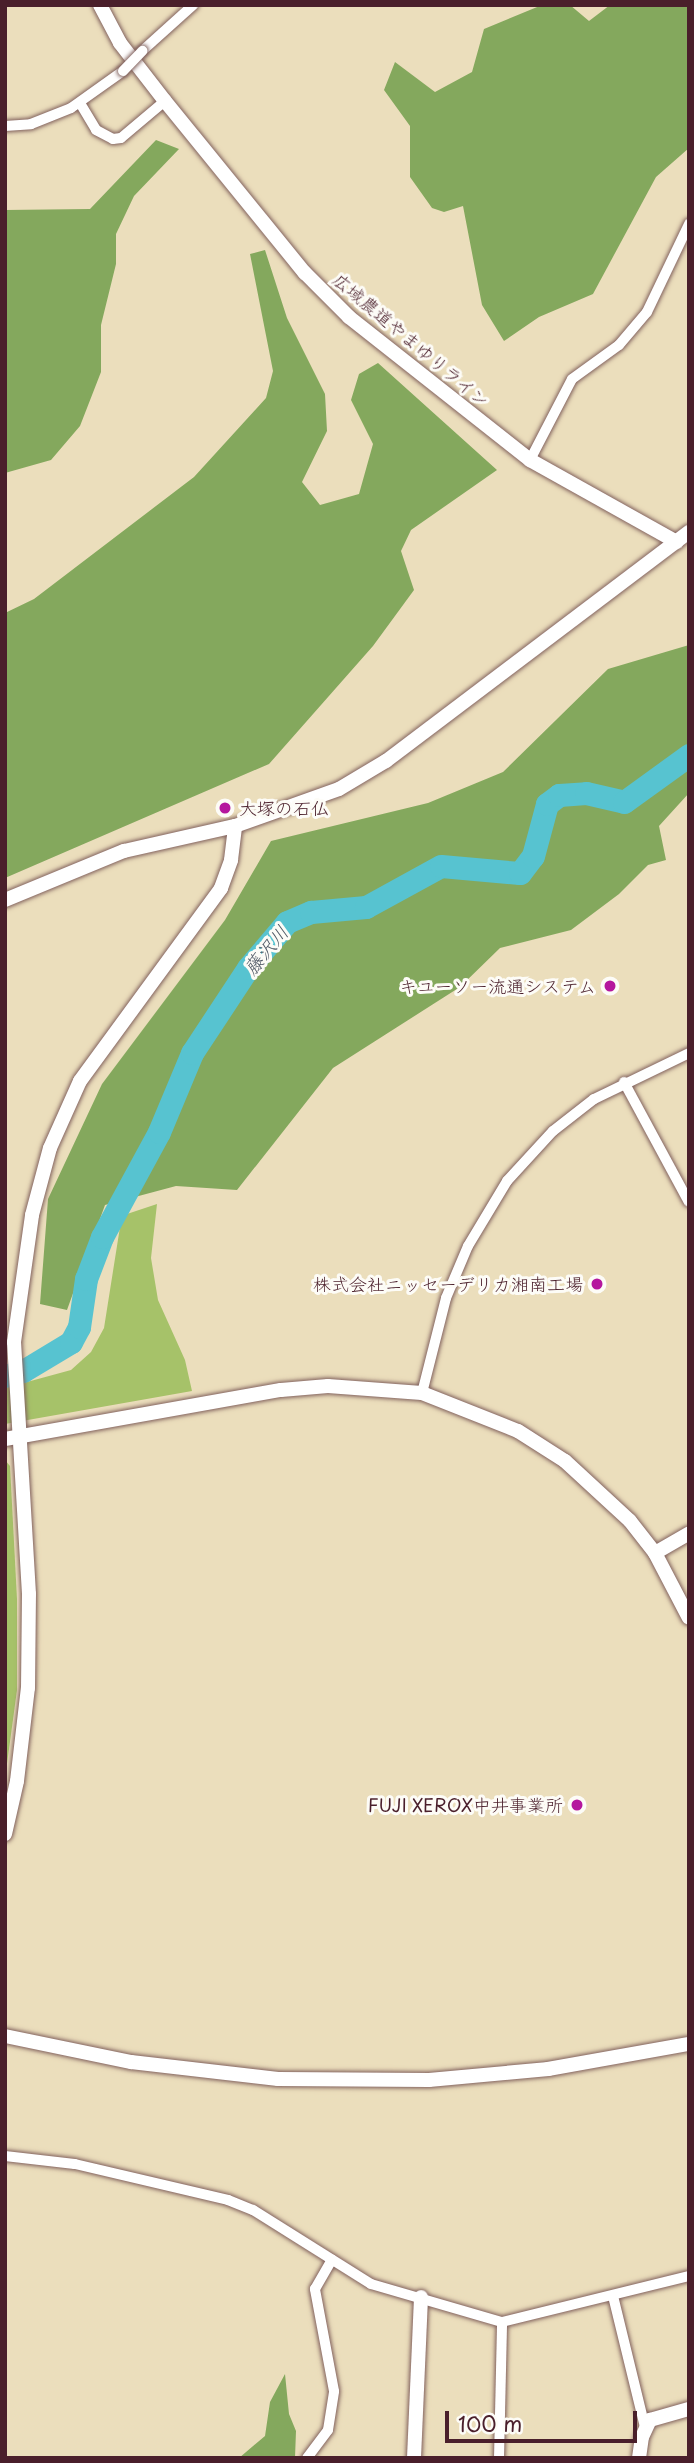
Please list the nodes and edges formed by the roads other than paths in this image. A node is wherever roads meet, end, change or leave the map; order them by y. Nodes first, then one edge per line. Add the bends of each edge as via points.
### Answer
1 (100, 5) edge
2 (192, 5) edge
3 (165, 101) junction
4 (80, 103) junction
5 (5, 126) edge
6 (689, 224) edge
7 (530, 460) junction
8 (683, 537) edge
9 (235, 826) junction
10 (5, 900) edge
11 (689, 1053) edge
12 (624, 1082) junction
13 (689, 1202) edge
14 (422, 1393) junction
15 (12, 1437) edge
16 (689, 1533) edge
17 (655, 1553) junction
18 (689, 1618) edge
19 (11, 1780) edge
20 (5, 1834) edge
21 (5, 2036) edge
22 (689, 2044) edge
23 (5, 2156) edge
24 (332, 2260) junction
25 (689, 2276) edge
26 (612, 2296) junction
27 (421, 2297) junction
28 (502, 2322) junction
29 (689, 2409) edge
30 (645, 2427) junction
31 (307, 2458) edge
32 (414, 2458) edge
33 (499, 2458) edge
34 (639, 2458) edge

1 - 3 street, 広域農道やまゆりライン via 120,43
2 - 4 street, bridge via 123,71
3 - 4 street via 121,138 113,139 96,130
3 - 7 street, 広域農道やまゆりライン via 305,273 349,317
4 - 5 street via 31,124
6 - 7 street via 647,312 619,345 572,379
7 - 8 street, 広域農道やまゆりライン
8 - 9 street via 386,761 327,794
9 - 10 street via 124,851
9 - 15 street via 231,860 221,888 105,1041 80,1081 50,1147 23,1254 14,1342 18,1417
11 - 12 street
12 - 13 street
12 - 14 street via 552,1131 488,1210 446,1298
14 - 15 street via 328,1386 281,1390
14 - 17 street via 519,1431 565,1461 630,1521
15 - 19 street via 29,1594 28,1688
16 - 17 street
17 - 18 street
19 - 20 street
21 - 22 street via 131,2062 278,2079 429,2080 548,2069
23 - 24 street via 75,2164 228,2200 253,2210
24 - 27 street via 371,2284
24 - 31 street via 314,2289 334,2391 328,2430
25 - 26 street
26 - 28 street
26 - 30 street
27 - 28 street
27 - 32 street
28 - 33 street
29 - 30 street via 659,2416
30 - 34 street

